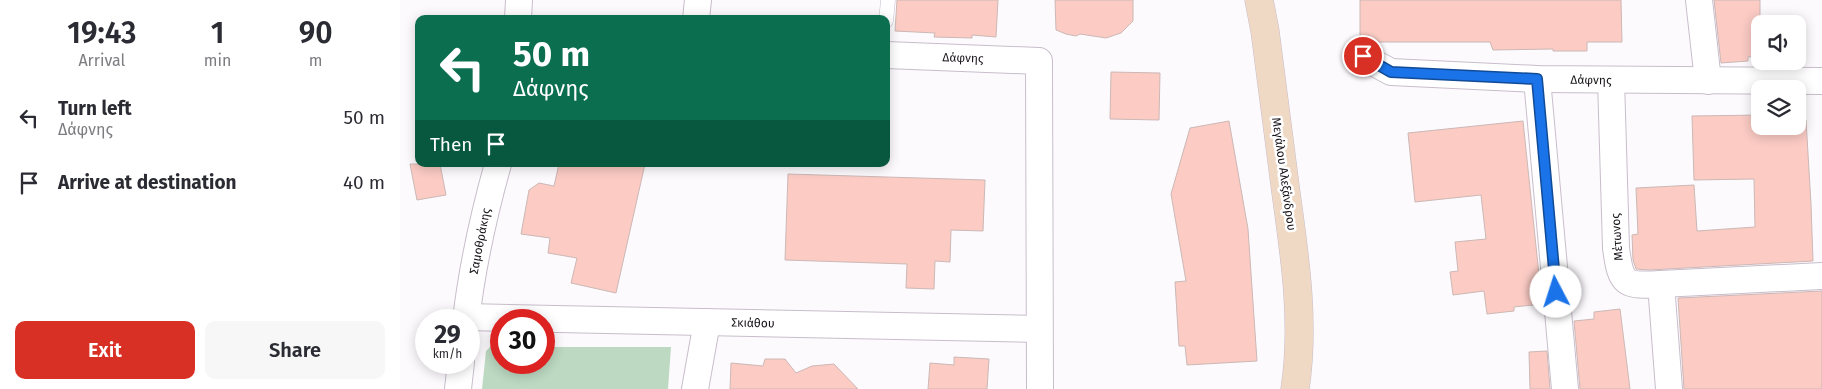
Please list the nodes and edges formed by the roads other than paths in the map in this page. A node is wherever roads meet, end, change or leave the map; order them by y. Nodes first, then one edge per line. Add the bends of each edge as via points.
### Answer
1 (519, 0) edge
2 (698, 0) edge
3 (888, 0) edge
4 (1259, 0) edge
5 (1699, 0) edge
6 (518, 15) edge
7 (696, 15) edge
8 (887, 15) edge
9 (890, 55) edge
10 (1363, 56) dead end
11 (1537, 79) junction
12 (1611, 80) junction
13 (1708, 81) junction
14 (1822, 81) edge
15 (497, 167) edge
16 (1822, 276) edge
17 (1661, 284) junction
18 (468, 309) edge
19 (480, 318) edge
20 (707, 322) junction
21 (1039, 330) junction
22 (460, 374) edge
23 (458, 389) edge
24 (695, 389) edge
25 (1040, 389) edge
26 (1295, 389) edge
27 (1565, 389) edge
28 (1669, 389) edge

1 - 6 street
2 - 7 street
3 - 8 lane
4 - 26 main road, Μεγάλου Αλεξάνδρου via 1293,242 1299,317
5 - 13 street
9 - 21 street, Δάφνης via 1039,61
10 - 11 street, Δάφνης via 1391,72
11 - 12 street, Δάφνης
11 - 27 street
12 - 13 street, Δάφνης
12 - 17 street, Μέτωνος via 1618,266 1625,280 1631,284
13 - 14 street, Δάφνης
15 - 18 street, Σαμοθράκης
16 - 17 street
17 - 28 street
19 - 20 street, Σκιάθου
20 - 21 street, Σκιάθου
20 - 24 street
21 - 25 street
22 - 23 street

